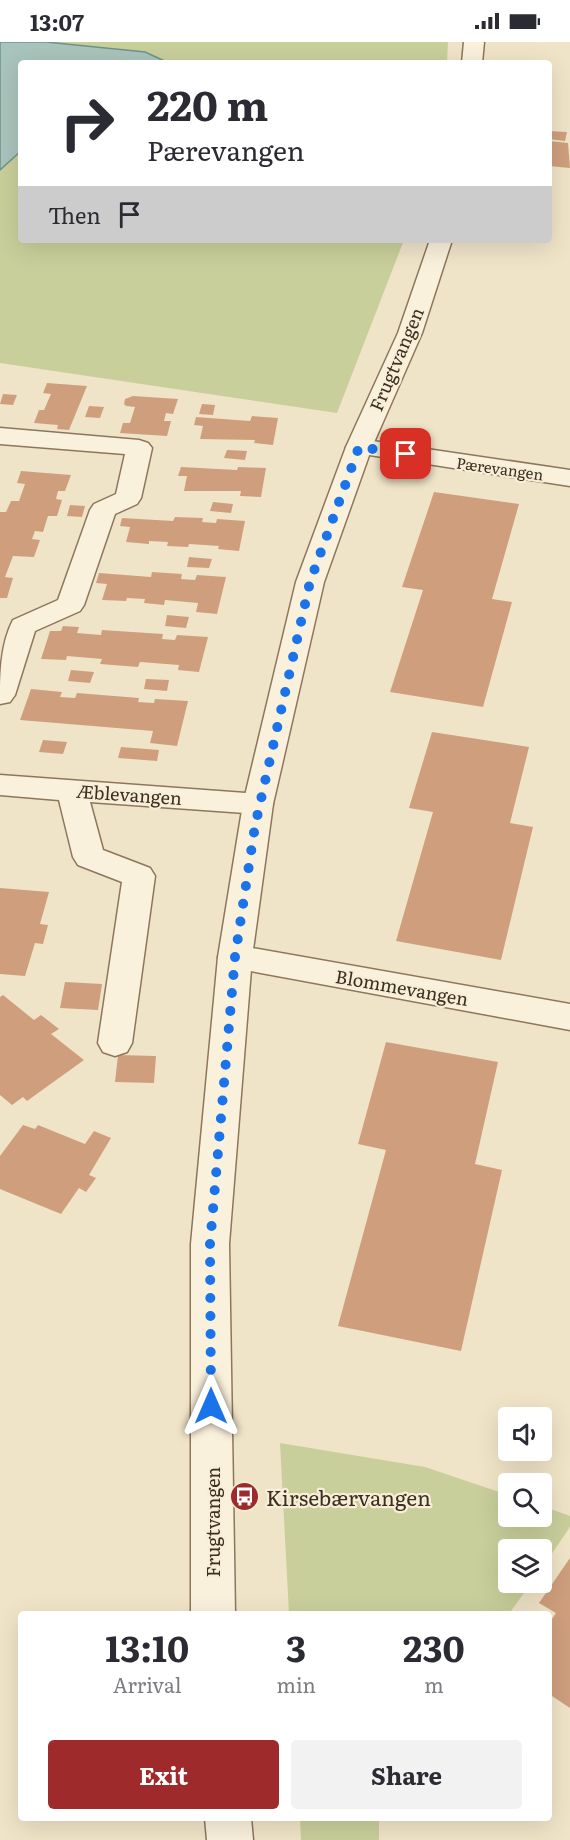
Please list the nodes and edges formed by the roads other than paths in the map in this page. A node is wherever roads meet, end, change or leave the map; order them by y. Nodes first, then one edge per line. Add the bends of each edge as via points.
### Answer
1 (474, 42) edge
2 (472, 60) edge
3 (440, 243) edge
4 (0, 436) edge
5 (359, 447) junction
6 (570, 478) edge
7 (3, 679) edge
8 (0, 785) edge
9 (72, 790) junction
10 (258, 804) junction
11 (235, 957) junction
12 (570, 1017) edge
13 (115, 1043) dead end
14 (213, 1611) edge
15 (228, 1821) edge
16 (230, 1840) edge

1 - 2 street
3 - 5 street, Frugtvangen via 410,333
4 - 7 street via 139,448 128,498 103,510 70,605 23,626
5 - 6 street, Pærevangen
5 - 10 street, Frugtvangen via 310,582
8 - 9 street, Æblevangen
9 - 10 street, Æblevangen
9 - 13 street via 89,857 139,876
10 - 11 street, Frugtvangen
11 - 12 street, Blommevangen
11 - 14 street, Frugtvangen via 210,1244
15 - 16 street

